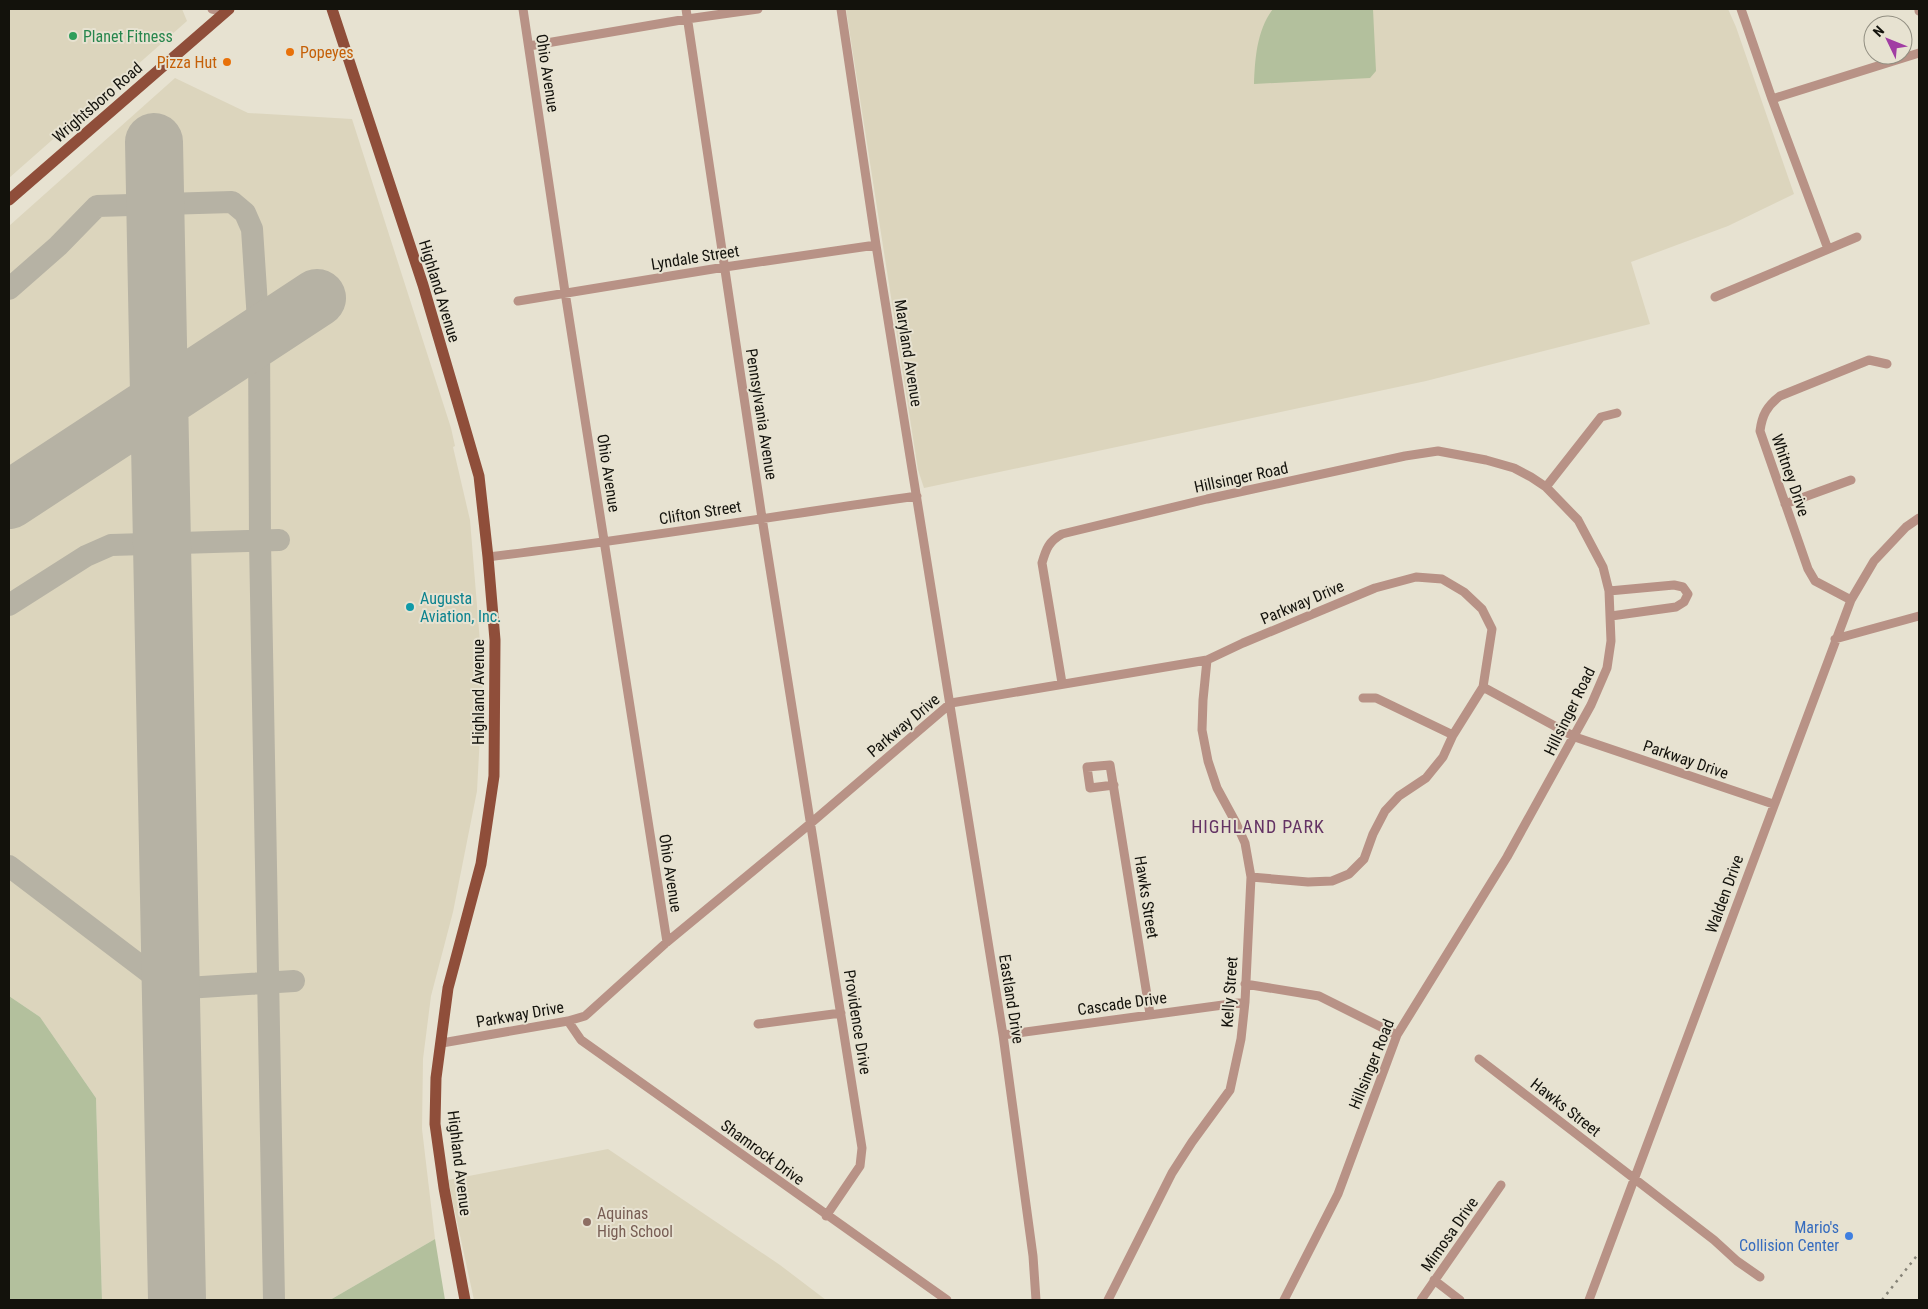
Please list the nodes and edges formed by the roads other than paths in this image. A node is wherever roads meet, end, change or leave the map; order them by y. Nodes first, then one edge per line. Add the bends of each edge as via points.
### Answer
1 (212, 9) edge
2 (332, 9) edge
3 (523, 9) edge
4 (686, 9) edge
5 (758, 9) edge
6 (841, 9) edge
7 (1741, 9) edge
8 (227, 10) edge
9 (687, 19) junction
10 (529, 46) junction
11 (1919, 53) edge
12 (1772, 99) junction
13 (9, 200) edge
14 (1857, 237) dead end
15 (876, 245) junction
16 (1828, 249) junction
17 (725, 267) junction
18 (565, 292) junction
19 (1715, 297) dead end
20 (518, 301) dead end
21 (1887, 364) dead end
22 (1617, 413) dead end
23 (1851, 480) dead end
24 (1546, 487) junction
25 (917, 496) junction
26 (1785, 504) junction
27 (762, 518) junction
28 (1919, 518) edge
29 (604, 543) junction
30 (488, 558) junction
31 (1609, 591) junction
32 (1851, 600) junction
33 (1612, 616) junction
34 (1919, 616) edge
35 (1835, 639) junction
36 (1207, 660) junction
37 (1062, 683) junction
38 (1484, 687) junction
39 (1363, 698) dead end
40 (951, 702) junction
41 (1453, 735) junction
42 (1575, 737) junction
43 (1114, 785) dead end
44 (1773, 804) junction
45 (811, 823) junction
46 (1251, 877) junction
47 (667, 942) junction
48 (1245, 984) junction
49 (1245, 1002) junction
50 (841, 1013) junction
51 (1150, 1014) junction
52 (568, 1021) junction
53 (758, 1024) dead end
54 (1397, 1035) junction
55 (1003, 1036) junction
56 (442, 1043) junction
57 (1479, 1059) dead end
58 (1634, 1179) junction
59 (1501, 1185) dead end
60 (826, 1216) junction
61 (1760, 1277) dead end
62 (1434, 1280) junction
63 (465, 1300) edge
64 (947, 1300) edge
65 (1036, 1300) edge
66 (1108, 1300) edge
67 (1284, 1300) edge
68 (1421, 1300) edge
69 (1460, 1300) edge
70 (1590, 1300) edge

1 - 8 street
2 - 30 main road, Highland Avenue via 466,430 479,476
3 - 10 street, Ohio Avenue
4 - 9 street, Pennsylvania Avenue
5 - 9 street
6 - 15 street, Maryland Avenue
7 - 12 street
8 - 13 main road, Wrightsboro Road
9 - 10 street
9 - 17 street, Pennsylvania Avenue
10 - 18 street, Ohio Avenue
11 - 12 street
12 - 16 street
14 - 16 street
15 - 17 street, Lyndale Street
15 - 25 street, Maryland Avenue
16 - 19 street
17 - 18 street, Lyndale Street
17 - 27 street, Pennsylvania Avenue
18 - 20 street, Lyndale Street
18 - 29 street, Ohio Avenue
21 - 26 street, Whitney Drive via 1869,360 1770,403 1762,416 1760,431
22 - 24 street via 1601,417
23 - 26 street
24 - 31 street, Hillsinger Road via 1578,520 1603,567
24 - 37 street, Hillsinger Road via 1514,468 1438,451 1216,497 1062,534 1047,547 1042,563
25 - 27 street, Clifton Street
25 - 40 street, Maryland Avenue
26 - 32 street, Whitney Drive via 1815,581
27 - 29 street, Clifton Street
27 - 45 street, Pennsylvania Avenue
28 - 32 street, Walden Drive via 1874,561
29 - 30 street, Clifton Street
29 - 47 street, Ohio Avenue
30 - 56 main road, Highland Avenue via 496,640 494,776 481,864 448,988
31 - 33 street, Hillsinger Road
31 - 33 street via 1674,585 1683,587 1688,594 1676,608
32 - 35 street, Walden Drive
33 - 42 street, Hillsinger Road via 1607,668
34 - 35 street
35 - 44 street, Walden Drive
36 - 37 street, Parkway Drive
36 - 38 street, Parkway Drive via 1375,588 1416,577 1442,578 1482,609 1492,629
36 - 46 street, Kelly Street via 1202,730 1208,761 1217,788 1245,843
37 - 40 street, Parkway Drive
38 - 41 street
38 - 42 street, Parkway Drive
39 - 41 street via 1376,698
40 - 45 street, Parkway Drive
40 - 55 street, Eastland Drive
41 - 46 street via 1443,757 1426,778 1399,796 1385,811 1364,860 1349,874 1332,881 1308,882
42 - 44 street, Parkway Drive
42 - 54 street, Hillsinger Road via 1508,857
43 - 51 street, Hawks Street
44 - 58 street, Walden Drive
45 - 47 street, Parkway Drive
45 - 50 street, Providence Drive
46 - 48 street, Kelly Street
47 - 52 street, Parkway Drive via 585,1016
48 - 49 street, Kelly Street
48 - 54 street via 1319,996
49 - 51 street, Cascade Drive
49 - 66 street, Kelly Street via 1230,1090 1172,1174
50 - 53 street
50 - 60 street, Providence Drive via 862,1148 860,1166
51 - 55 street, Cascade Drive
52 - 56 street, Parkway Drive
52 - 60 street, Shamrock Drive via 581,1040
54 - 67 street, Hillsinger Road via 1338,1194
55 - 65 street, Eastland Drive
56 - 63 main road, Highland Avenue via 436,1078 435,1124
57 - 58 street, Hawks Street
58 - 61 street, Hawks Street
58 - 70 street, Walden Drive
59 - 62 street, Mimosa Drive
60 - 64 street, Shamrock Drive
62 - 68 street, Mimosa Drive
62 - 69 street

